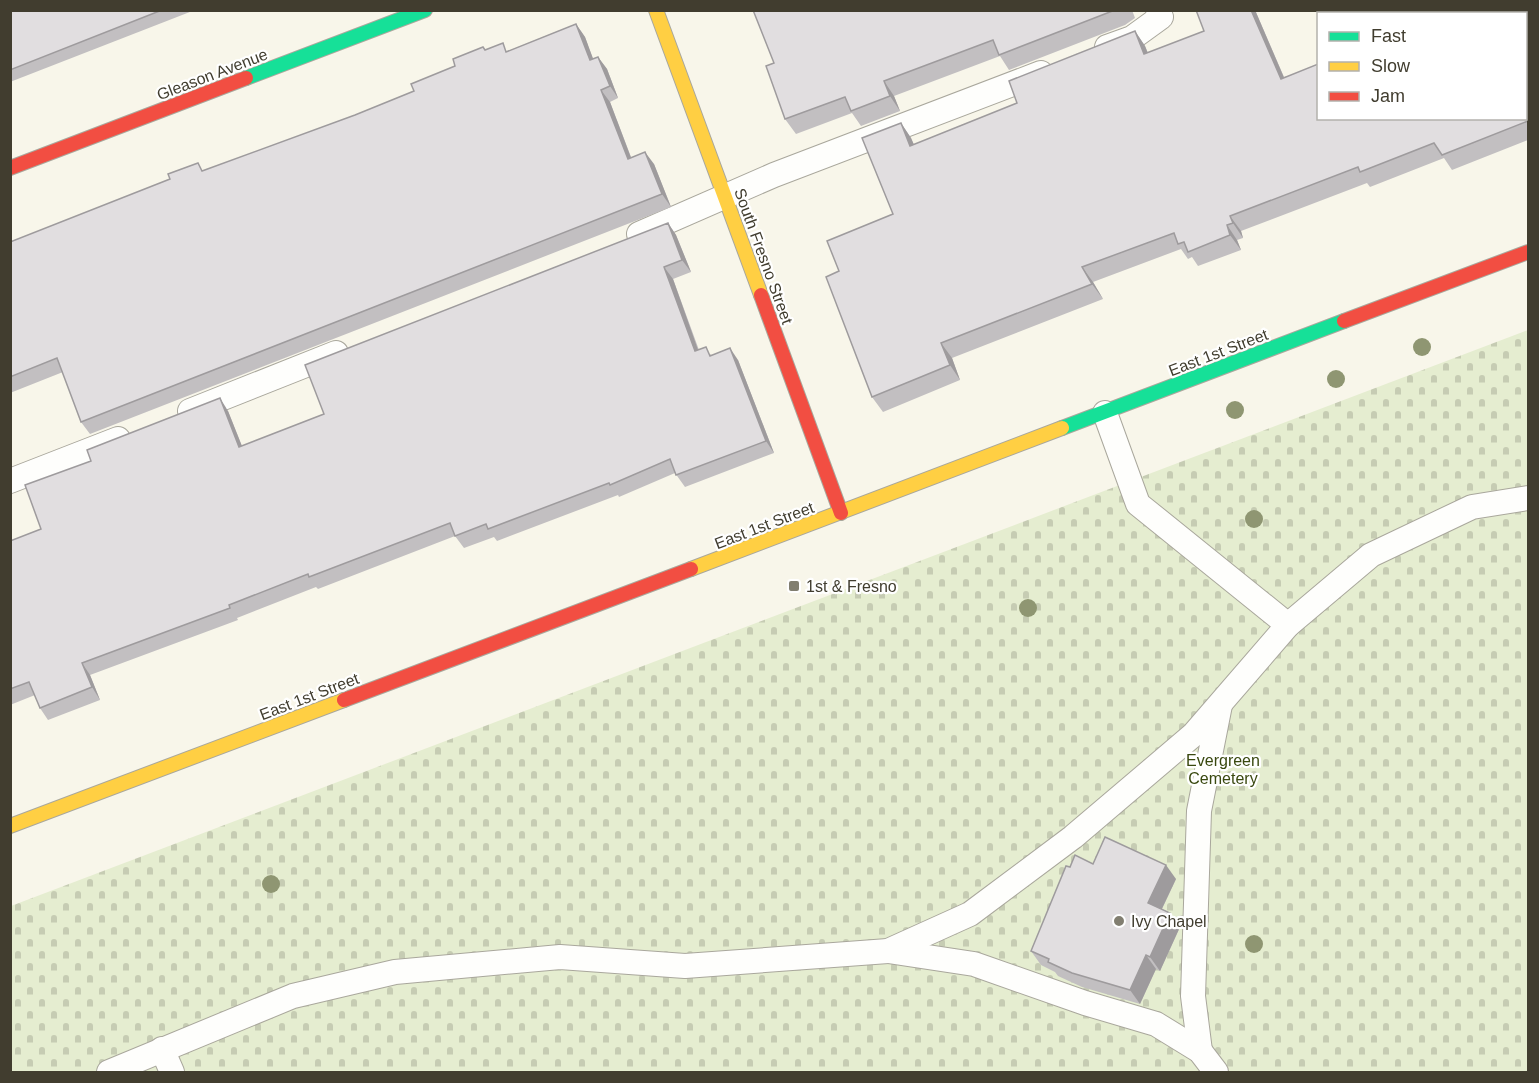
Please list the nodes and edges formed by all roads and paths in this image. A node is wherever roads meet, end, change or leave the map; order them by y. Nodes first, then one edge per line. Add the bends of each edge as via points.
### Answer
1 (425, 10) edge
2 (656, 10) edge
3 (1158, 10) edge
4 (1087, 55) edge
5 (1065, 64) edge
6 (10, 168) edge
7 (725, 198) junction
8 (617, 243) edge
9 (1528, 252) edge
10 (352, 347) edge
11 (1105, 413) junction
12 (10, 481) edge
13 (1528, 498) edge
14 (841, 513) junction
15 (1288, 625) junction
16 (1220, 705) junction
17 (10, 826) edge
18 (888, 951) junction
19 (162, 1049) junction
20 (1200, 1051) junction
21 (109, 1072) edge
22 (172, 1072) edge
23 (1216, 1072) edge

1 - 6 street, Gleason Avenue
2 - 7 street, South Fresno Street
3 - 4 lane via 1161,17 1132,38
5 - 7 lane via 774,175
7 - 8 lane
7 - 14 street, South Fresno Street
9 - 11 street, East 1st Street
10 - 12 lane
11 - 14 street, East 1st Street
11 - 15 lane via 1138,504
13 - 15 lane via 1472,507 1371,555
14 - 17 street, East 1st Street
15 - 16 lane
16 - 18 lane via 1192,735 1073,837 970,914
16 - 20 lane via 1199,811 1193,996
18 - 19 lane via 685,966 560,957 395,972 292,996
18 - 20 lane via 974,964 1156,1024
19 - 21 lane
19 - 22 lane
20 - 23 lane

